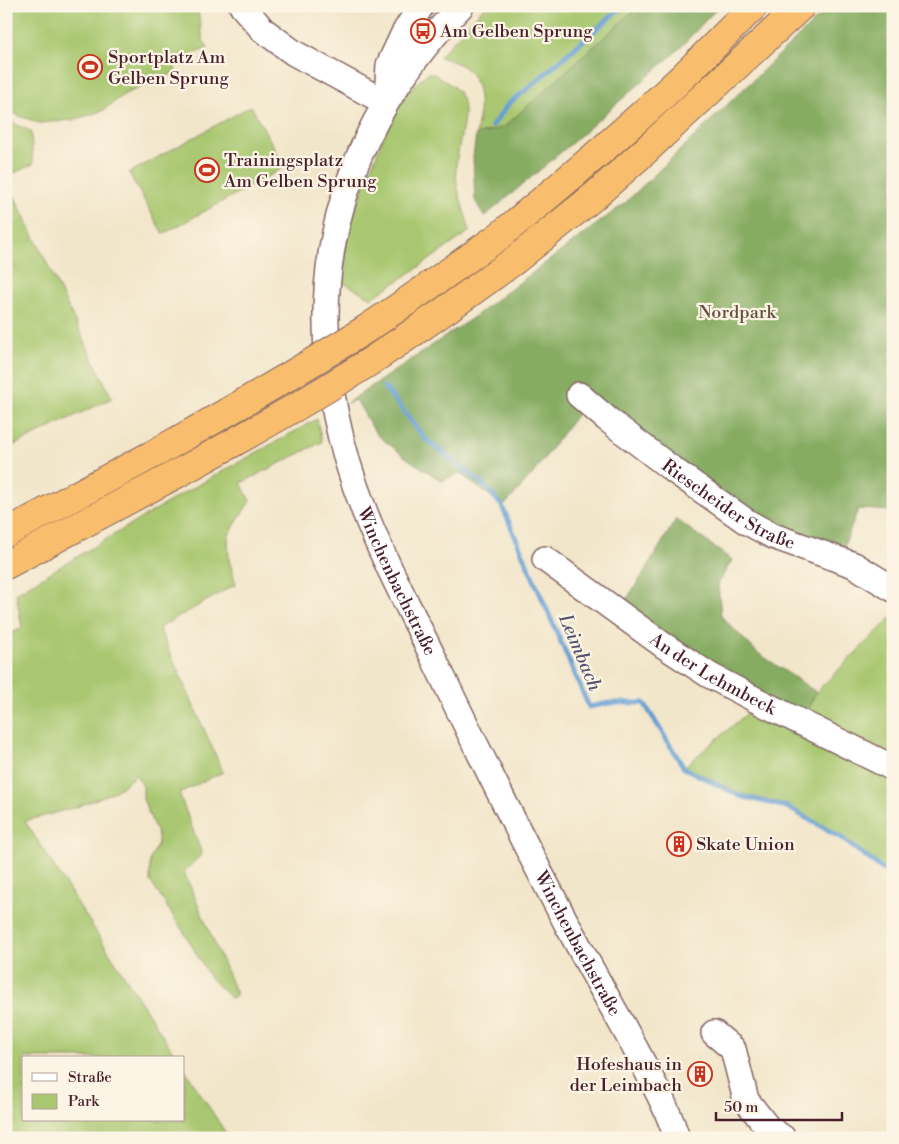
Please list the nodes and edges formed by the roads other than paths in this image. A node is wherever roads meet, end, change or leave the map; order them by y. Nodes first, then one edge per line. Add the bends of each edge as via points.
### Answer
1 (242, 6) edge
2 (421, 6) edge
3 (461, 6) edge
4 (754, 6) edge
5 (801, 6) edge
6 (396, 87) junction
7 (579, 395) dead end
8 (6, 533) edge
9 (545, 559) dead end
10 (6, 565) edge
11 (893, 589) edge
12 (893, 768) edge
13 (714, 1032) dead end
14 (677, 1138) edge
15 (783, 1138) edge

1 - 6 street via 263,30 294,53 379,99
2 - 6 street via 389,65 388,81
3 - 6 street, Winchenbachstraße via 424,48
4 - 8 highway, bridge via 675,84 581,168 498,237 432,284 264,392
5 - 10 highway, bridge via 592,198 447,310 267,424
6 - 14 street, Winchenbachstraße via 375,122 356,165 332,242 326,335 338,427 364,510 387,560 530,856 629,1035 670,1115
7 - 11 street, Riescheider Straße via 672,469 747,522 773,536 854,565
9 - 12 street, An der Lehmbeck via 709,675
13 - 15 street via 733,1049 746,1100 768,1128

